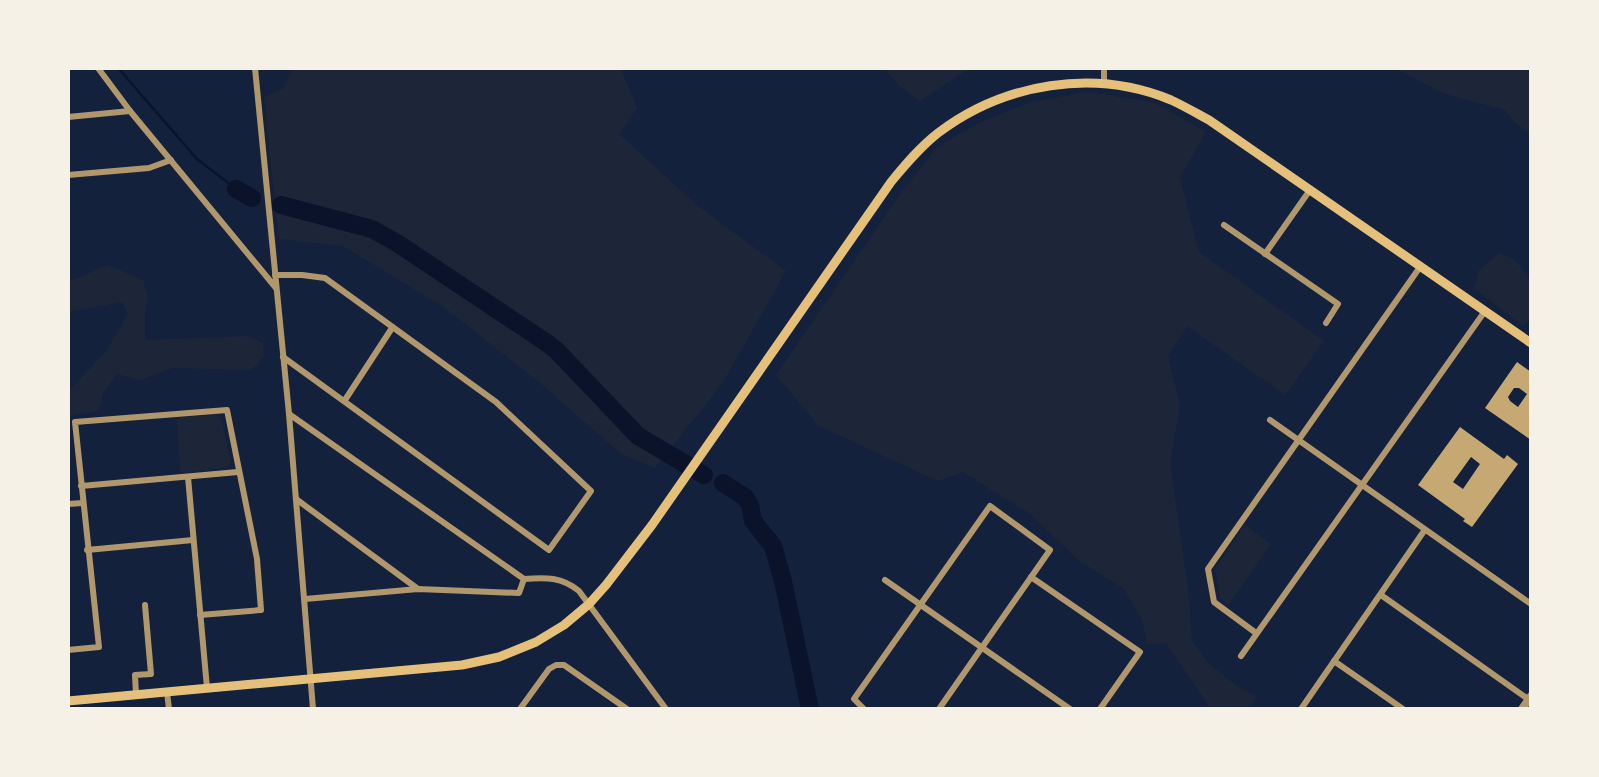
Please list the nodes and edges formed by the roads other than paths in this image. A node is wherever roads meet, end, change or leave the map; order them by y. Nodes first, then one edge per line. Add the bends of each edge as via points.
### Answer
1 (98, 68) edge
2 (255, 68) edge
3 (1104, 68) edge
4 (1104, 83) junction
5 (130, 111) junction
6 (68, 117) edge
7 (171, 160) junction
8 (68, 175) edge
9 (1310, 190) junction
10 (1224, 225) dead end
11 (1265, 254) junction
12 (1420, 267) junction
13 (275, 275) junction
14 (277, 289) junction
15 (1485, 311) junction
16 (1326, 323) dead end
17 (392, 328) junction
18 (1531, 343) edge
19 (283, 357) junction
20 (345, 400) junction
21 (289, 414) junction
22 (1270, 420) dead end
23 (1297, 440) junction
24 (238, 472) junction
25 (188, 477) junction
26 (81, 486) junction
27 (1362, 486) junction
28 (296, 499) junction
29 (83, 503) junction
30 (68, 505) edge
31 (1424, 531) junction
32 (193, 540) junction
33 (88, 550) junction
34 (1031, 577) junction
35 (524, 579) junction
36 (885, 580) dead end
37 (418, 589) junction
38 (1381, 595) junction
39 (305, 599) junction
40 (589, 604) junction
41 (920, 604) junction
42 (1531, 604) edge
43 (145, 606) dead end
44 (200, 615) junction
45 (1256, 633) junction
46 (984, 647) junction
47 (68, 650) edge
48 (1241, 656) dead end
49 (1334, 661) junction
50 (311, 680) junction
51 (207, 688) junction
52 (167, 692) junction
53 (136, 694) junction
54 (1530, 697) edge
55 (68, 701) edge
56 (169, 709) edge
57 (313, 709) edge
58 (520, 709) edge
59 (627, 709) edge
60 (666, 709) edge
61 (864, 709) edge
62 (939, 709) edge
63 (1070, 709) edge
64 (1100, 709) edge
65 (1301, 709) edge
66 (1403, 709) edge
67 (1522, 709) edge

1 - 5 street
2 - 13 street
3 - 4 street
4 - 9 main road via 1170,100 1209,120
4 - 40 main road via 1057,84 1008,94 938,133 912,156 652,525
5 - 6 street
5 - 7 street
7 - 8 street via 149,168
7 - 14 street
9 - 11 street
9 - 12 main road
10 - 11 street
11 - 16 street via 1338,304
12 - 15 main road
12 - 23 street
13 - 14 street
13 - 17 street via 325,278
14 - 19 street
15 - 18 main road
15 - 27 street
17 - 20 street
17 - 20 street via 496,402 591,491 549,550
19 - 20 street
19 - 21 street
21 - 28 street
21 - 35 street
22 - 23 street
23 - 27 street
23 - 45 street via 1208,569 1214,602
24 - 25 street
24 - 26 street via 227,410 75,422
24 - 44 street via 257,559 261,610
25 - 26 street
25 - 32 street
26 - 29 street
27 - 31 street
27 - 45 street
28 - 37 street
28 - 39 street
29 - 30 street
29 - 33 street
31 - 38 street
31 - 42 street
32 - 33 street
32 - 44 street
33 - 47 street via 99,647
34 - 41 street via 1050,550 989,506
34 - 46 street
34 - 64 street via 1140,652
35 - 37 street via 519,593
35 - 40 street via 568,581
36 - 41 street
37 - 39 street
38 - 49 street
38 - 54 street
39 - 50 street
40 - 50 main road via 536,642 499,657 462,666
40 - 60 street
41 - 46 street
41 - 61 street via 854,699
43 - 53 street via 151,674 135,676
44 - 51 street
45 - 48 street
46 - 62 street
46 - 63 street
49 - 65 street
49 - 66 street
50 - 51 main road
50 - 57 street
51 - 52 main road
52 - 53 main road
52 - 56 street
53 - 55 main road
54 - 67 street
58 - 59 street via 556,665 564,665

